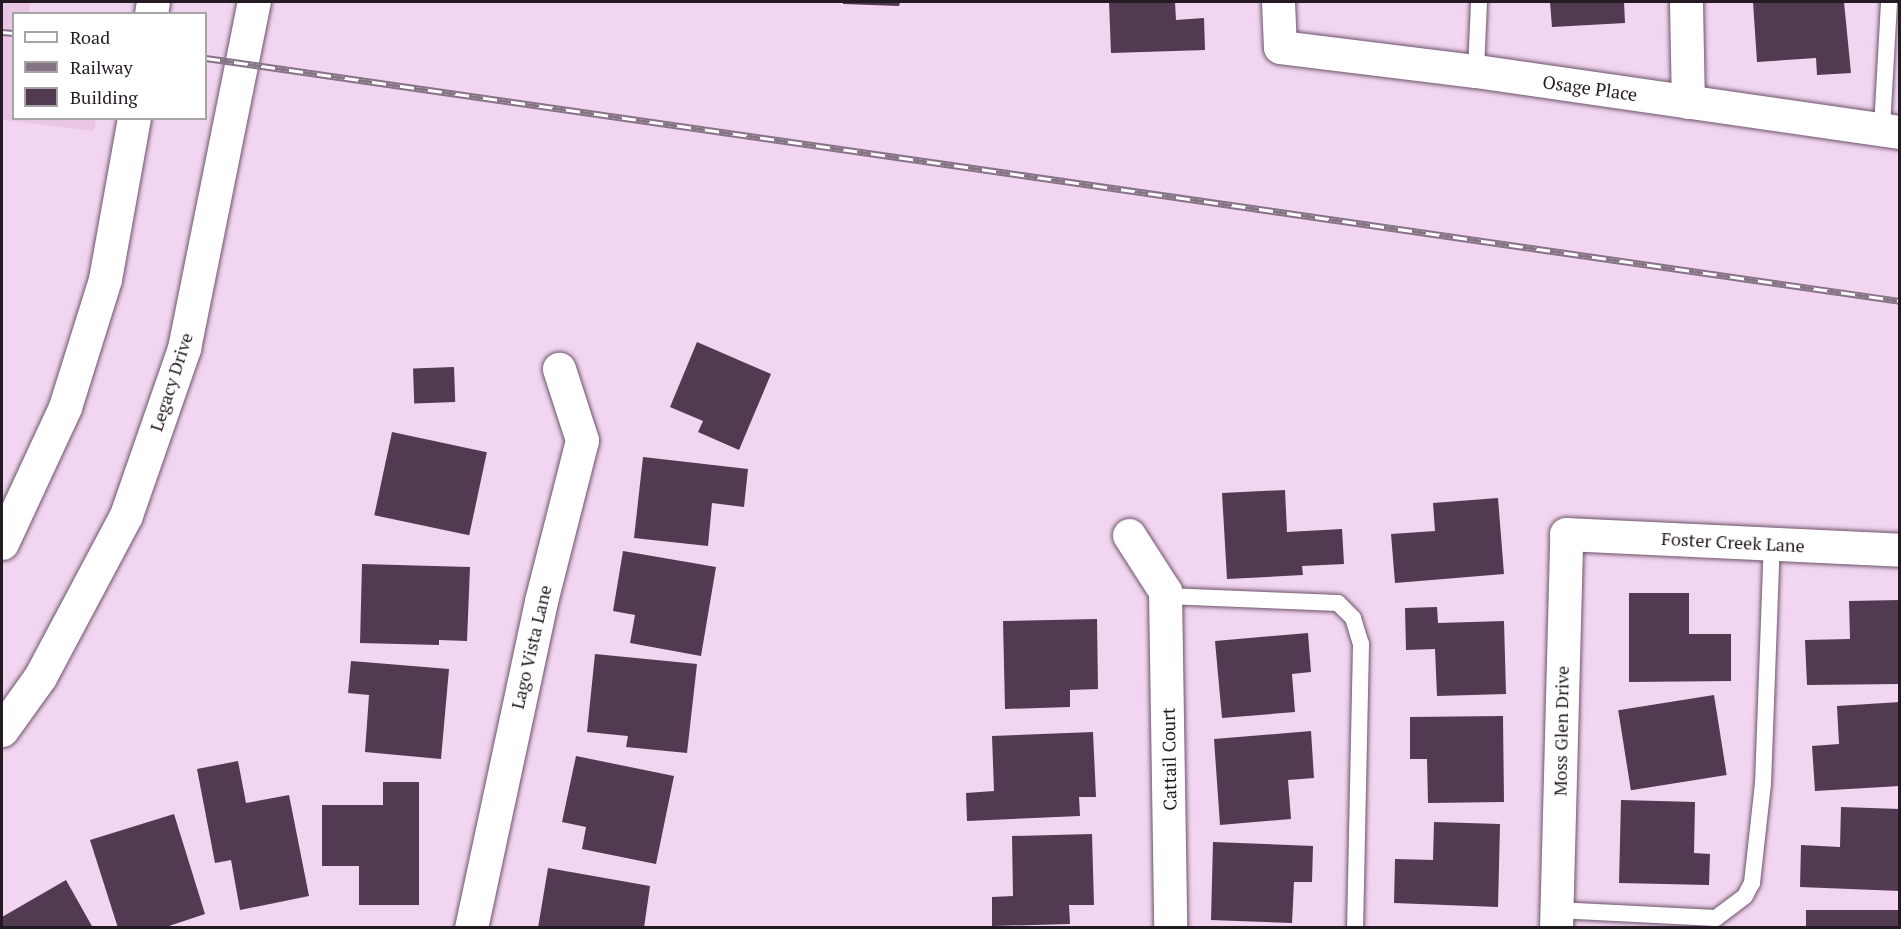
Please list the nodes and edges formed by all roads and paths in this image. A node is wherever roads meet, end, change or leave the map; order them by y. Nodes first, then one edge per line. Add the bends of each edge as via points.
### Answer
1 (254, 2) edge
2 (1278, 2) edge
3 (1479, 2) edge
4 (1686, 2) edge
5 (1889, 2) edge
6 (1476, 71) junction
7 (1688, 102) junction
8 (135, 120) edge
9 (1891, 130) edge
10 (559, 369) dead end
11 (1566, 534) joint
12 (1128, 535) dead end
13 (2, 543) edge
14 (1772, 544) junction
15 (1899, 550) edge
16 (1166, 593) junction
17 (2, 730) edge
18 (1556, 919) edge
19 (471, 927) edge
20 (1170, 927) edge
21 (1355, 927) edge

1 - 17 street, Legacy Drive via 181,359 126,515 40,677
2 - 6 street, Osage Place via 1280,47
3 - 6 lane
4 - 7 street
5 - 9 lane
6 - 7 street, Osage Place
7 - 9 street, Osage Place
8 - 13 street via 101,290 65,407
10 - 19 street, Lago Vista Lane via 582,440 528,659
11 - 14 street, Foster Creek Lane
11 - 18 street, Moss Glen Drive
12 - 16 street
14 - 15 street, Foster Creek Lane
14 - 18 lane via 1763,784 1752,883 1745,896 1716,918
16 - 20 street, Cattail Court
16 - 21 lane via 1338,603 1353,618 1361,644

